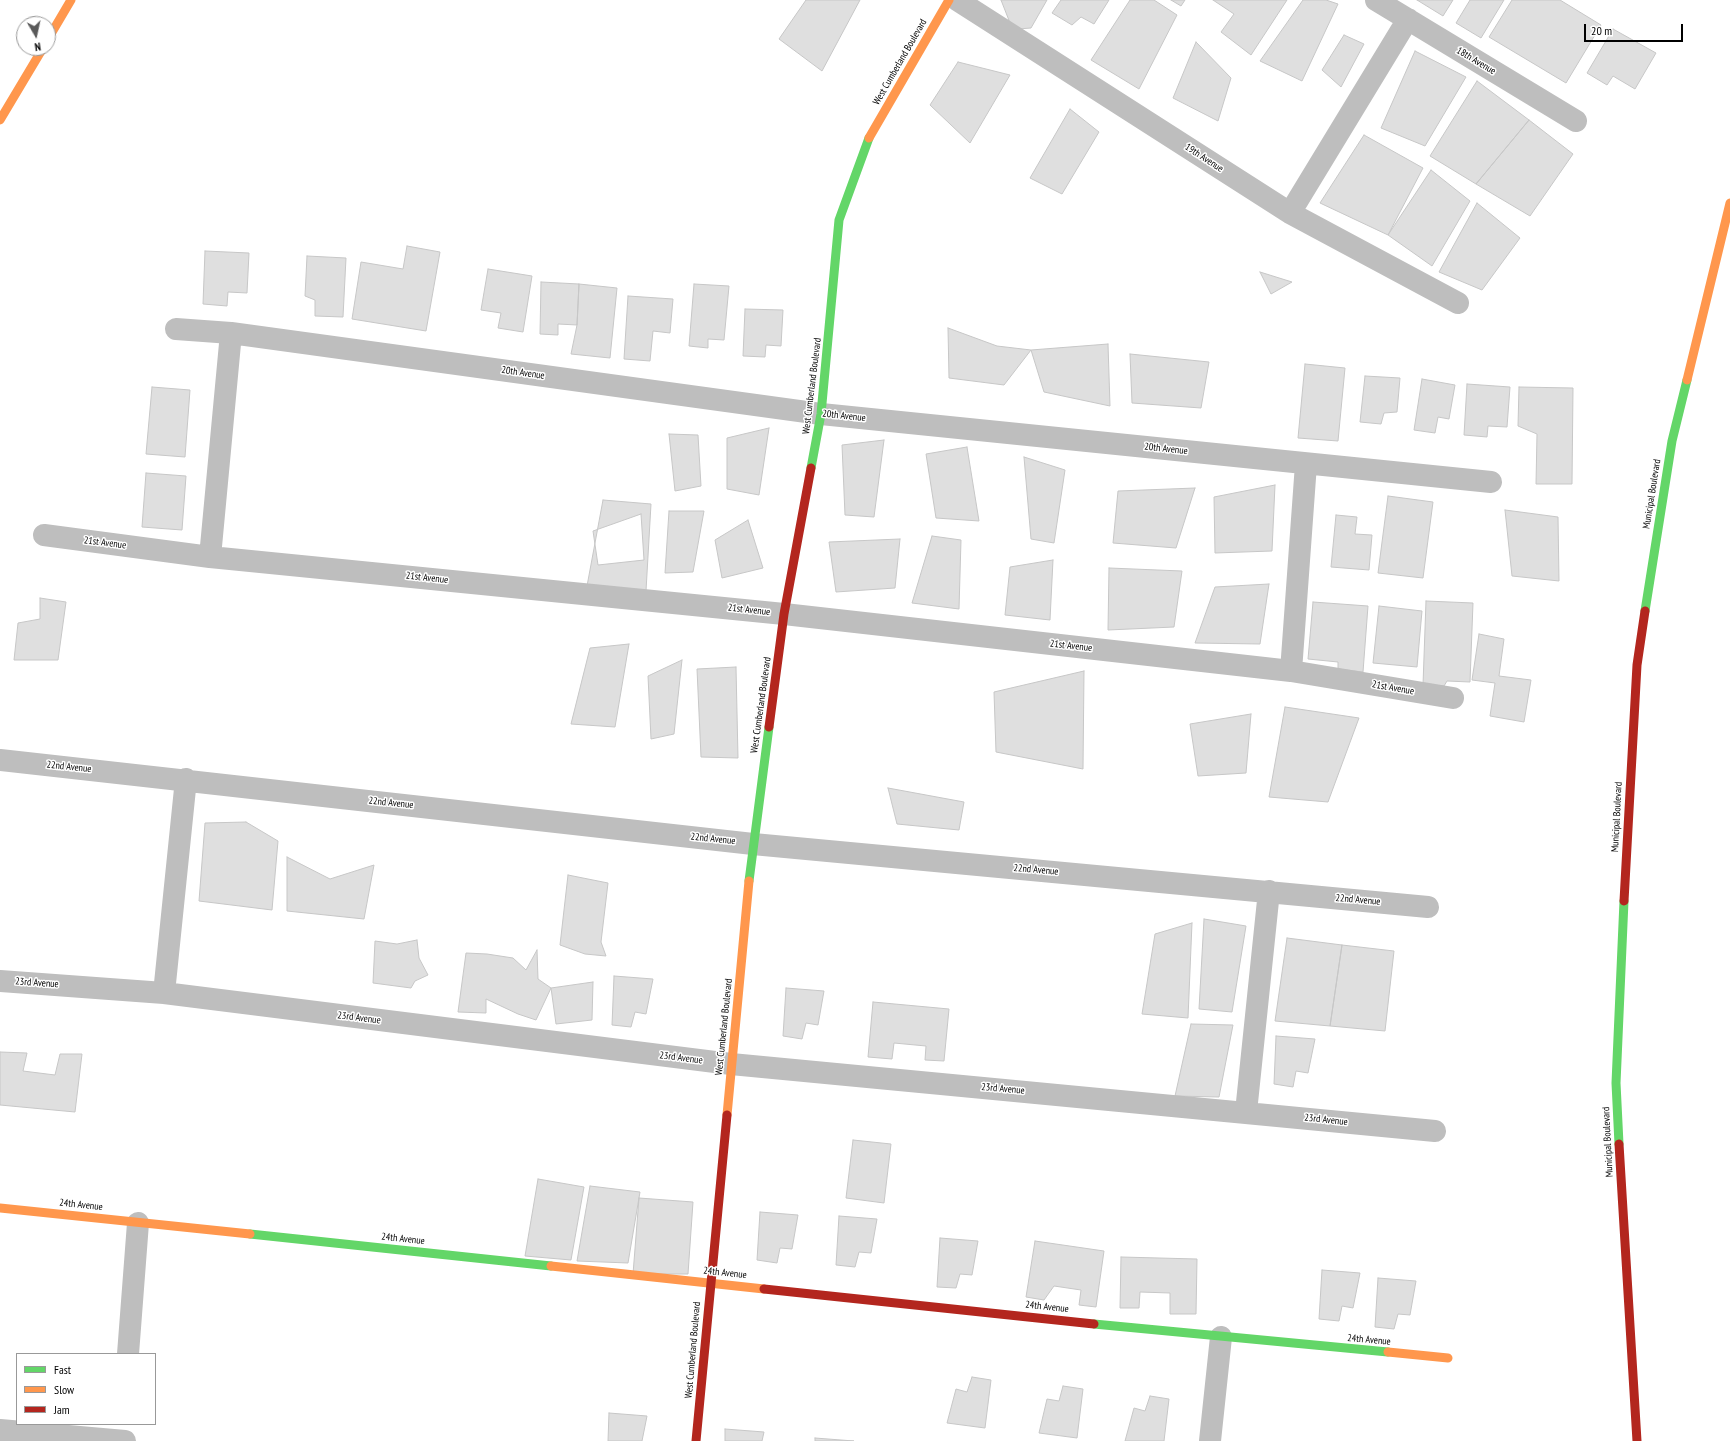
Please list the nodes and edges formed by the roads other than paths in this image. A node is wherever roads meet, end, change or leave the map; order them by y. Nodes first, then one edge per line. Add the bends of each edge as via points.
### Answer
1 (71, 0) edge
2 (949, 0) edge
3 (958, 0) edge
4 (1376, 0) edge
5 (1408, 19) junction
6 (56, 25) edge
7 (38, 56) edge
8 (0, 120) edge
9 (1576, 121) dead end
10 (1730, 203) edge
11 (1290, 212) junction
12 (1458, 303) dead end
13 (176, 329) dead end
14 (231, 333) junction
15 (821, 414) junction
16 (1306, 464) junction
17 (1491, 482) dead end
18 (44, 535) dead end
19 (210, 557) junction
20 (784, 614) junction
21 (1291, 671) junction
22 (1453, 698) dead end
23 (0, 760) edge
24 (186, 779) junction
25 (753, 844) junction
26 (1269, 891) junction
27 (1428, 907) dead end
28 (0, 980) edge
29 (164, 993) junction
30 (732, 1064) junction
31 (1246, 1112) junction
32 (1434, 1131) dead end
33 (0, 1208) edge
34 (138, 1223) junction
35 (710, 1282) junction
36 (1221, 1337) junction
37 (128, 1353) edge
38 (1448, 1358) dead end
39 (123, 1425) edge
40 (0, 1430) edge
41 (122, 1441) edge
42 (125, 1441) edge
43 (696, 1441) edge
44 (1210, 1441) edge
45 (1637, 1441) edge

1 - 6 street
2 - 15 street, West Cumberland Boulevard via 867,141 840,220
3 - 11 street, 19th Avenue
4 - 5 street, 18th Avenue
5 - 9 street, 18th Avenue
5 - 11 street
7 - 8 street
10 - 45 street, Municipal Boulevard via 1672,440 1637,665 1616,1083
11 - 12 street, 19th Avenue
13 - 14 street, 20th Avenue
14 - 15 street, 20th Avenue
14 - 19 street
15 - 16 street, 20th Avenue
15 - 20 street, West Cumberland Boulevard
16 - 17 street, 20th Avenue
16 - 21 street
18 - 19 street, 21st Avenue
19 - 20 street, 21st Avenue
20 - 21 street, 21st Avenue
20 - 25 street, West Cumberland Boulevard
21 - 22 street, 21st Avenue
23 - 24 street, 22nd Avenue
24 - 25 street, 22nd Avenue
24 - 29 street
25 - 26 street, 22nd Avenue
25 - 30 street, West Cumberland Boulevard
26 - 27 street, 22nd Avenue
26 - 31 street
28 - 29 street, 23rd Avenue
29 - 30 street, 23rd Avenue
30 - 31 street, 23rd Avenue
30 - 35 street, West Cumberland Boulevard
31 - 32 street, 23rd Avenue
33 - 34 street, 24th Avenue
34 - 35 street, 24th Avenue
34 - 37 street
35 - 36 street, 24th Avenue
35 - 43 street, West Cumberland Boulevard
36 - 38 street, 24th Avenue
36 - 44 street
39 - 41 street
40 - 41 street
41 - 42 street

